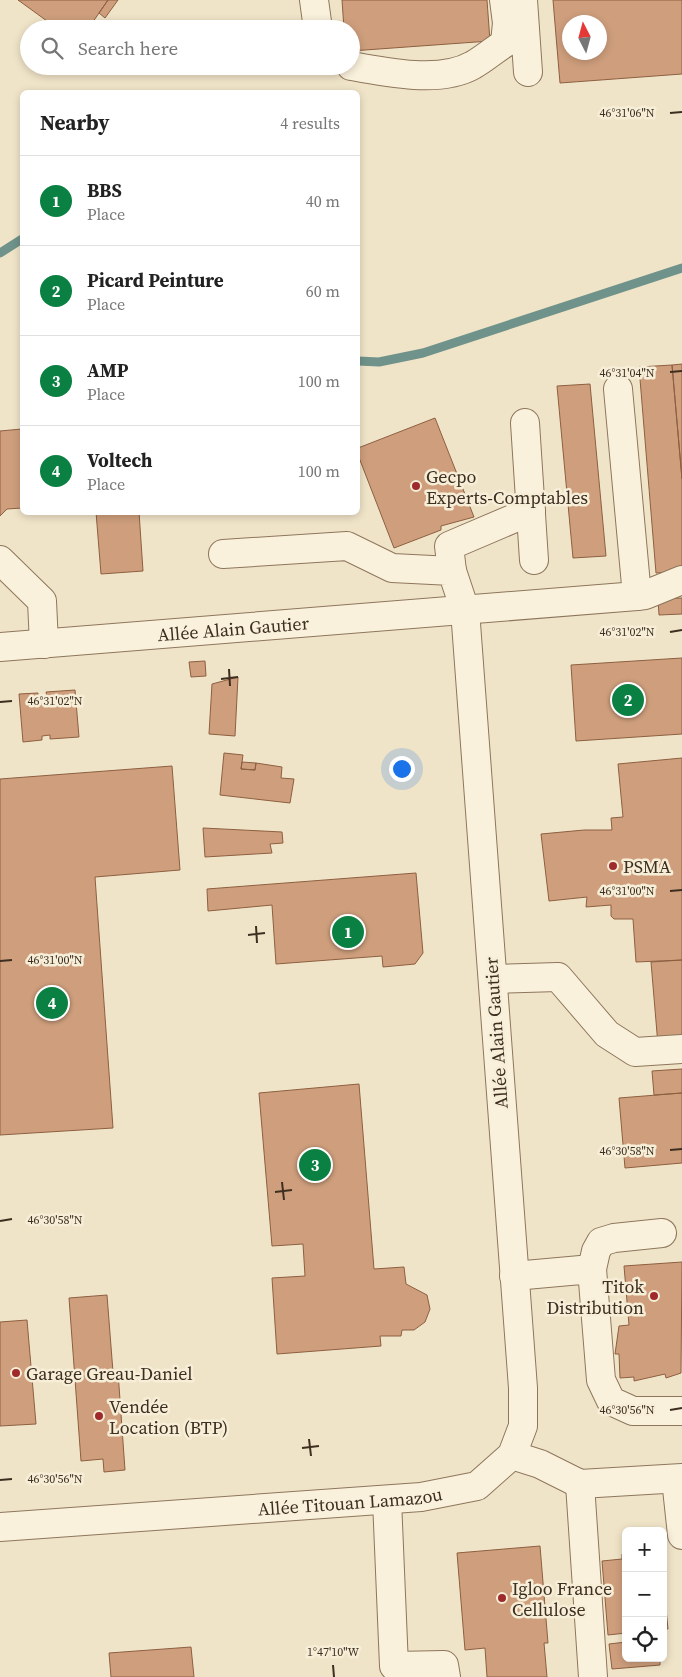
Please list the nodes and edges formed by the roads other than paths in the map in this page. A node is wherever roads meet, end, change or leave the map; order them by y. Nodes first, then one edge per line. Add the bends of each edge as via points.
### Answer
1 (314, 0) edge
2 (504, 0) edge
3 (523, 0) edge
4 (317, 20) edge
5 (360, 68) edge
6 (528, 72) dead end
7 (618, 389) dead end
8 (525, 423) dead end
9 (531, 511) junction
10 (223, 554) dead end
11 (0, 560) edge
12 (534, 560) dead end
13 (452, 571) junction
14 (682, 580) edge
15 (641, 595) junction
16 (465, 610) junction
17 (44, 644) junction
18 (0, 647) edge
19 (492, 979) junction
20 (682, 1049) edge
21 (662, 1233) dead end
22 (592, 1269) junction
23 (514, 1276) junction
24 (682, 1411) edge
25 (512, 1455) junction
26 (679, 1479) edge
27 (580, 1484) junction
28 (387, 1500) junction
29 (0, 1527) edge
30 (682, 1536) edge
31 (446, 1677) edge
32 (593, 1677) edge

1 - 4 street
2 - 5 street via 505,42 472,66 436,76
3 - 6 street
7 - 15 street
8 - 9 street
9 - 12 street
9 - 13 street via 449,546
10 - 13 street via 347,546 392,568
11 - 17 street via 42,602
13 - 16 street
14 - 15 street, Allée Alain Gautier
15 - 16 street, Allée Alain Gautier
16 - 17 street, Allée Alain Gautier
16 - 19 street, Allée Alain Gautier
17 - 18 street, Allée Alain Gautier
19 - 20 street via 558,977 607,1034 635,1052
19 - 23 street, Allée Alain Gautier
21 - 22 street via 601,1242
22 - 23 street
22 - 24 street via 601,1380 611,1401 633,1411
23 - 25 street, Allée Alain Gautier via 523,1426
25 - 27 street via 540,1464
25 - 28 street, Allée Titouan Lamazou via 477,1486
26 - 27 street
26 - 30 street
27 - 32 street
28 - 29 street, Allée Titouan Lamazou
28 - 31 street via 394,1666 444,1665

